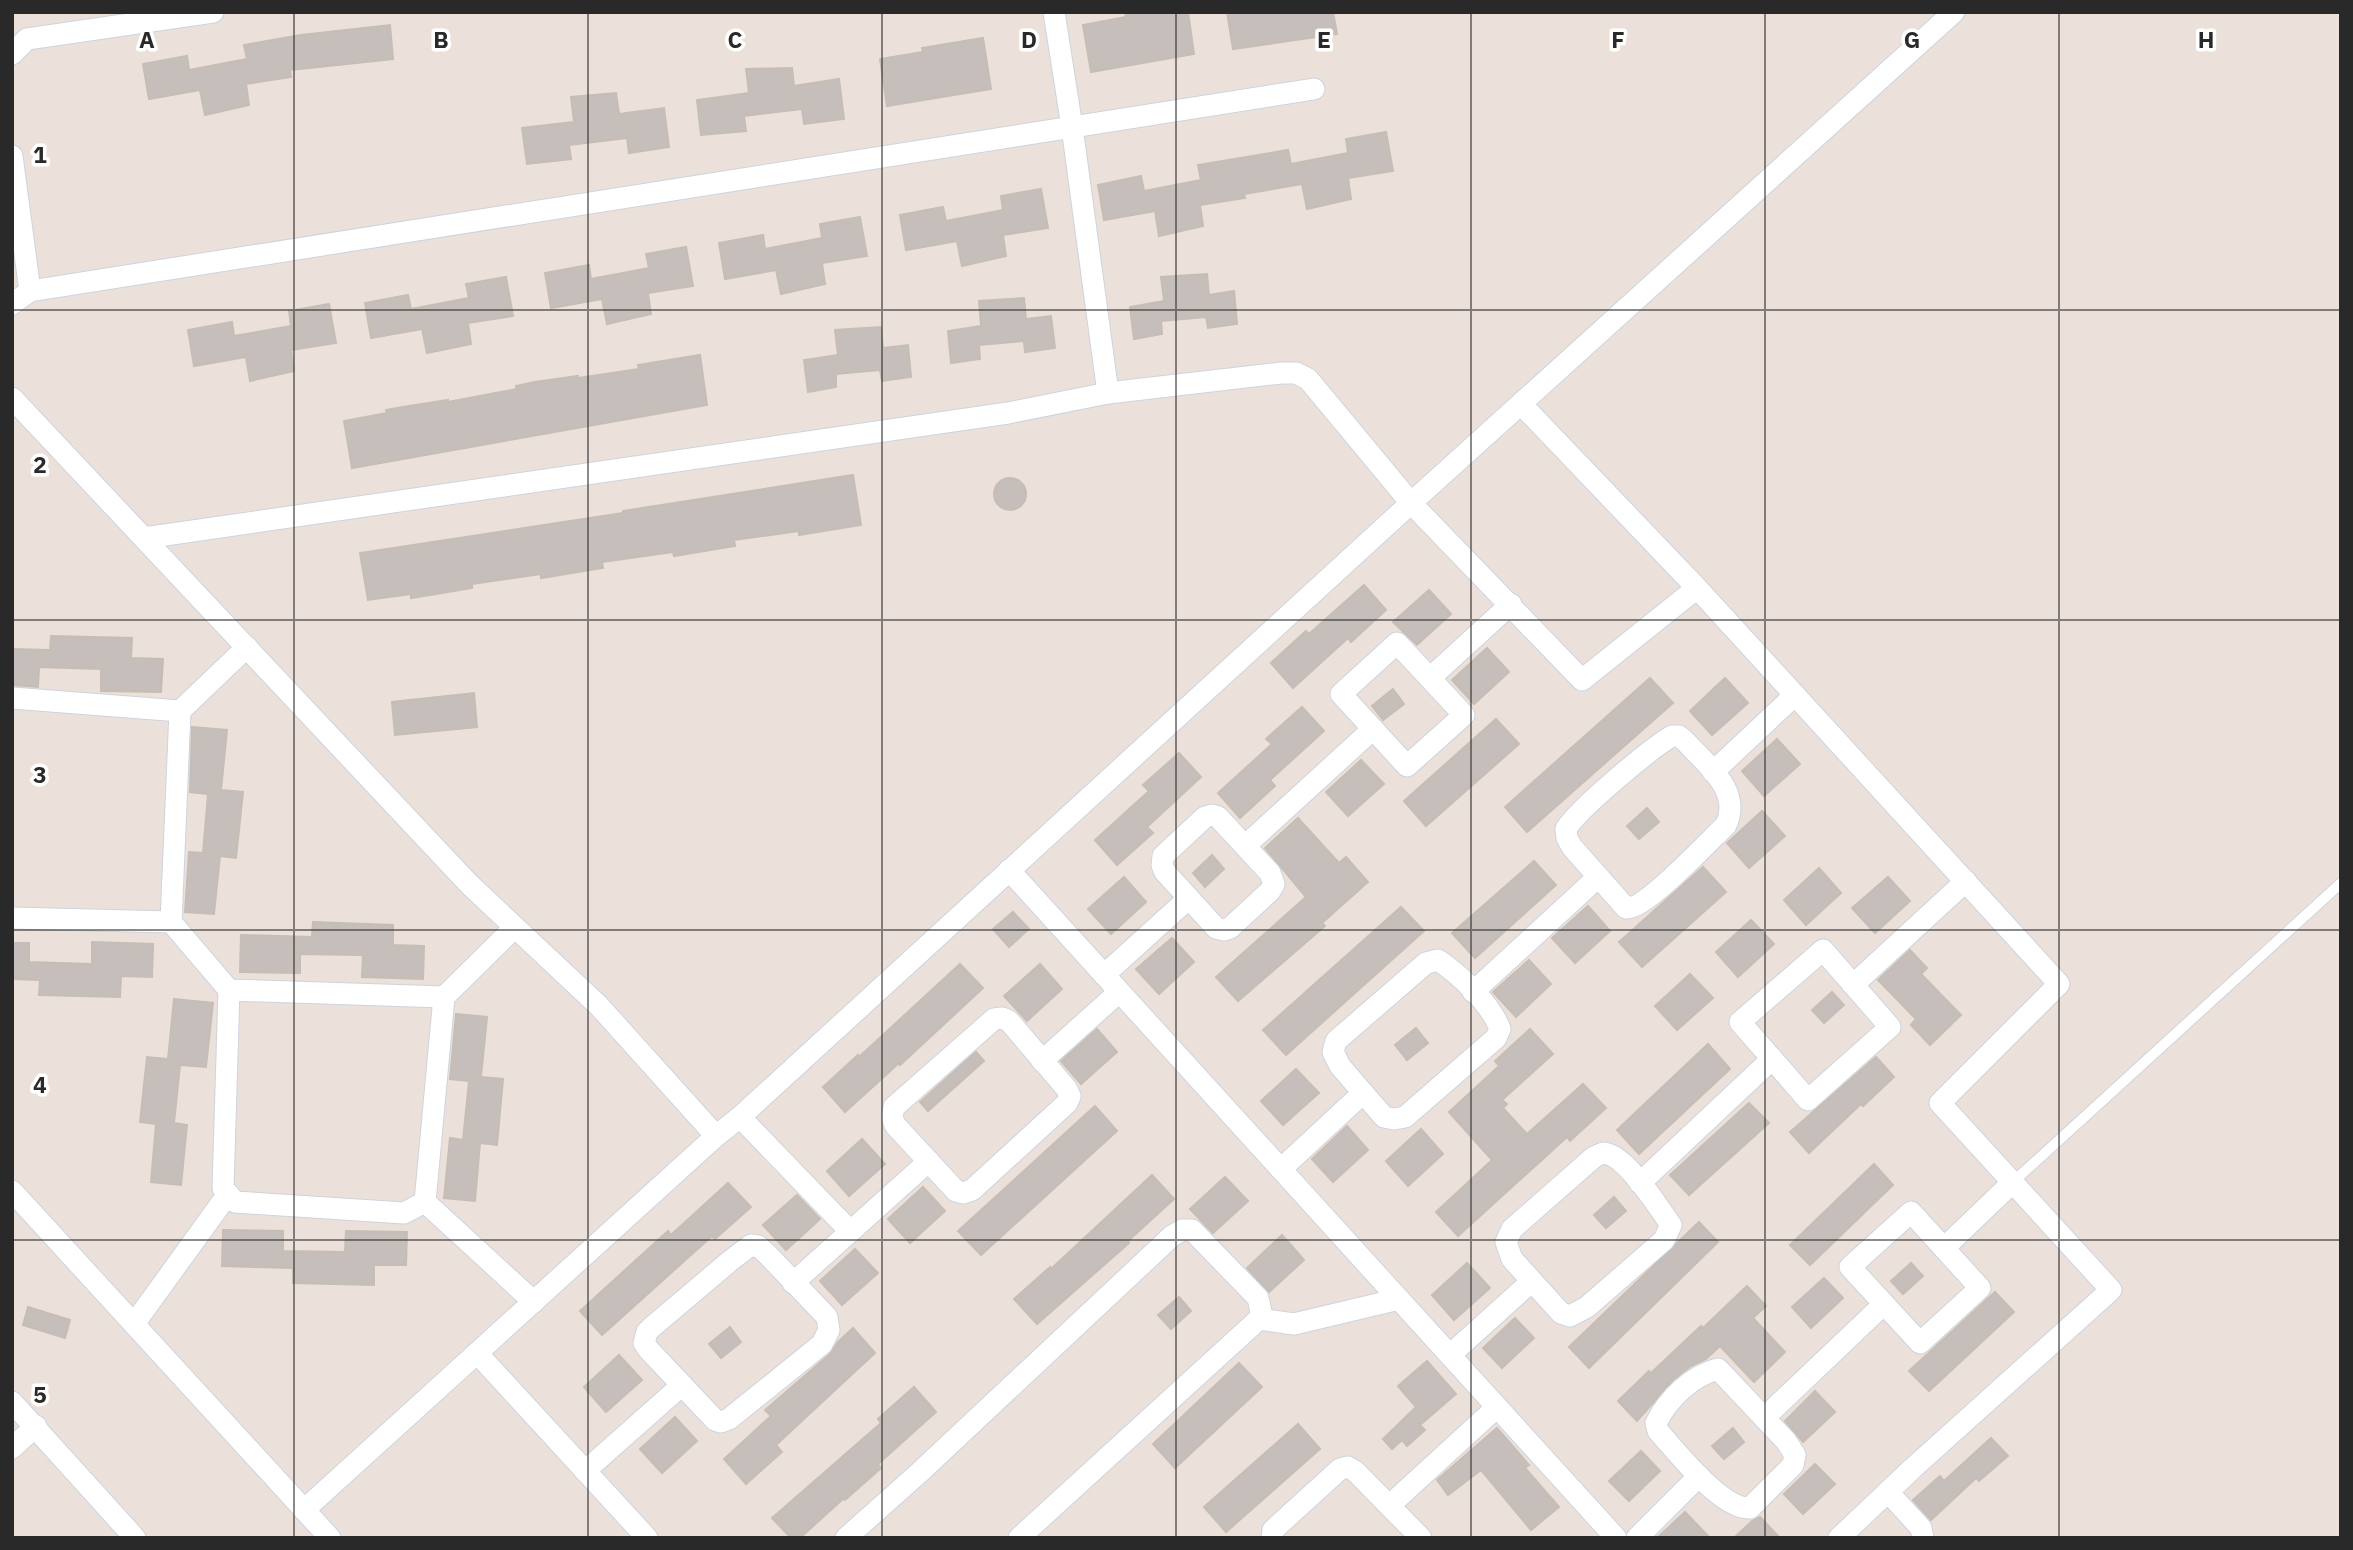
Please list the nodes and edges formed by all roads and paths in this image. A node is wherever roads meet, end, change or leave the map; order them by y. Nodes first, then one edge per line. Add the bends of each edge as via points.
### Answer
1 (213, 12) edge
2 (1054, 12) edge
3 (1954, 12) edge
4 (12, 54) edge
5 (1314, 89) dead end
6 (1072, 127) junction
7 (12, 156) edge
8 (30, 291) junction
9 (12, 304) edge
10 (1108, 393) junction
11 (12, 398) edge
12 (1522, 405) junction
13 (1411, 503) junction
14 (144, 538) junction
15 (1696, 588) junction
16 (1511, 604) junction
17 (247, 648) junction
18 (1430, 678) junction
19 (1795, 695) junction
20 (12, 698) edge
21 (180, 711) junction
22 (1373, 729) junction
23 (1713, 772) junction
24 (1245, 846) junction
25 (1009, 870) junction
26 (1597, 878) junction
27 (1966, 881) junction
28 (2341, 883) edge
29 (1189, 898) junction
30 (12, 918) edge
31 (171, 922) junction
32 (516, 927) junction
33 (1104, 975) junction
34 (1853, 985) junction
35 (229, 989) junction
36 (1119, 992) junction
37 (1473, 992) junction
38 (444, 997) junction
39 (1772, 1059) junction
40 (1042, 1060) junction
41 (1363, 1093) junction
42 (740, 1117) junction
43 (716, 1136) junction
44 (929, 1161) junction
45 (1281, 1169) junction
46 (2013, 1182) junction
47 (1640, 1183) junction
48 (12, 1191) edge
49 (228, 1194) junction
50 (425, 1202) junction
51 (850, 1231) junction
52 (1944, 1248) junction
53 (1532, 1281) junction
54 (793, 1283) junction
55 (1399, 1299) junction
56 (534, 1301) junction
57 (1884, 1304) junction
58 (1259, 1319) junction
59 (134, 1324) junction
60 (477, 1353) junction
61 (1450, 1355) junction
62 (681, 1386) junction
63 (12, 1402) edge
64 (1497, 1407) junction
65 (1764, 1418) junction
66 (36, 1426) junction
67 (12, 1448) edge
68 (585, 1471) junction
69 (1699, 1476) junction
70 (1888, 1492) junction
71 (1390, 1505) junction
72 (304, 1510) junction
73 (135, 1538) edge
74 (330, 1538) edge
75 (647, 1538) edge
76 (846, 1538) edge
77 (1019, 1538) edge
78 (1272, 1538) edge
79 (1421, 1538) edge
80 (1616, 1538) edge
81 (1637, 1538) edge
82 (1839, 1538) edge
83 (1923, 1538) edge

1 - 4 street via 27,39
2 - 6 street
3 - 12 street
5 - 6 street
6 - 8 street
6 - 10 street
7 - 8 street
8 - 9 street
10 - 13 street via 1261,373 1296,373 1308,379
10 - 14 street via 1009,413
11 - 14 street
12 - 13 street
12 - 15 street
13 - 16 street
13 - 25 street
14 - 17 street
15 - 16 street via 1582,680
15 - 19 street
16 - 18 street
17 - 21 street
17 - 32 street via 469,884
18 - 22 street via 1397,643 1341,694
18 - 22 street via 1464,715 1407,766
19 - 23 street
19 - 27 street
20 - 21 street
21 - 31 street
22 - 24 street
23 - 26 street via 1728,792 1732,810 1726,825 1648,898 1626,908
23 - 26 street via 1685,741 1672,736 1578,815 1566,830 1567,838
24 - 29 street via 1218,817 1205,817 1163,856 1166,872
24 - 29 street via 1270,873 1270,891 1224,930 1216,928
25 - 33 street
25 - 42 street
26 - 37 street
27 - 34 street
27 - 46 street via 2059,984 1940,1103
28 - 46 lane
29 - 33 street
30 - 31 street
31 - 35 street
32 - 38 street
32 - 43 street via 599,1006
33 - 36 street
34 - 39 street via 1823,950 1740,1022
34 - 39 street via 1891,1027 1808,1100
35 - 38 street
35 - 49 street via 223,1188
36 - 40 street
36 - 45 street
37 - 41 street via 1496,1019 1500,1029 1496,1038 1405,1117 1384,1117
37 - 41 street via 1438,960 1426,963 1336,1041 1336,1059
38 - 50 street
39 - 47 street
40 - 44 street via 1066,1088 1067,1104 972,1190 956,1191
40 - 44 street via 1009,1021 994,1019 894,1107 895,1125
41 - 45 street
42 - 43 street
42 - 51 street
43 - 56 street
44 - 51 street
45 - 55 street
46 - 52 street
46 - 70 street via 2111,1290
47 - 53 street via 1616,1157 1604,1153 1512,1228 1506,1241 1512,1259
47 - 53 street via 1671,1225 1664,1240 1587,1307 1570,1316 1561,1313
48 - 59 street
49 - 50 street via 235,1202 404,1213
49 - 59 street
50 - 56 street
51 - 54 street
52 - 57 street via 1910,1212 1850,1267
52 - 57 street via 1980,1288 1920,1343
53 - 61 street
54 - 62 street via 827,1317 829,1330 822,1344 721,1422
54 - 62 street via 758,1246 751,1245 652,1328 644,1343
55 - 58 street via 1294,1324
55 - 61 street
56 - 60 street
57 - 65 street
58 - 76 street via 1258,1298 1198,1234 1182,1230
58 - 77 street
59 - 72 street
60 - 68 street
60 - 72 street
61 - 64 street
62 - 68 street
63 - 66 street
64 - 71 street
64 - 80 street
65 - 69 street via 1795,1455 1793,1465 1750,1508 1741,1508
65 - 69 street via 1718,1369 1696,1378 1671,1400 1656,1423 1658,1431
66 - 67 street
66 - 73 street
68 - 75 street
69 - 81 street
70 - 82 street
70 - 83 street via 1921,1528
71 - 78 street via 1355,1471 1340,1469 1273,1530
71 - 79 street
72 - 74 street

